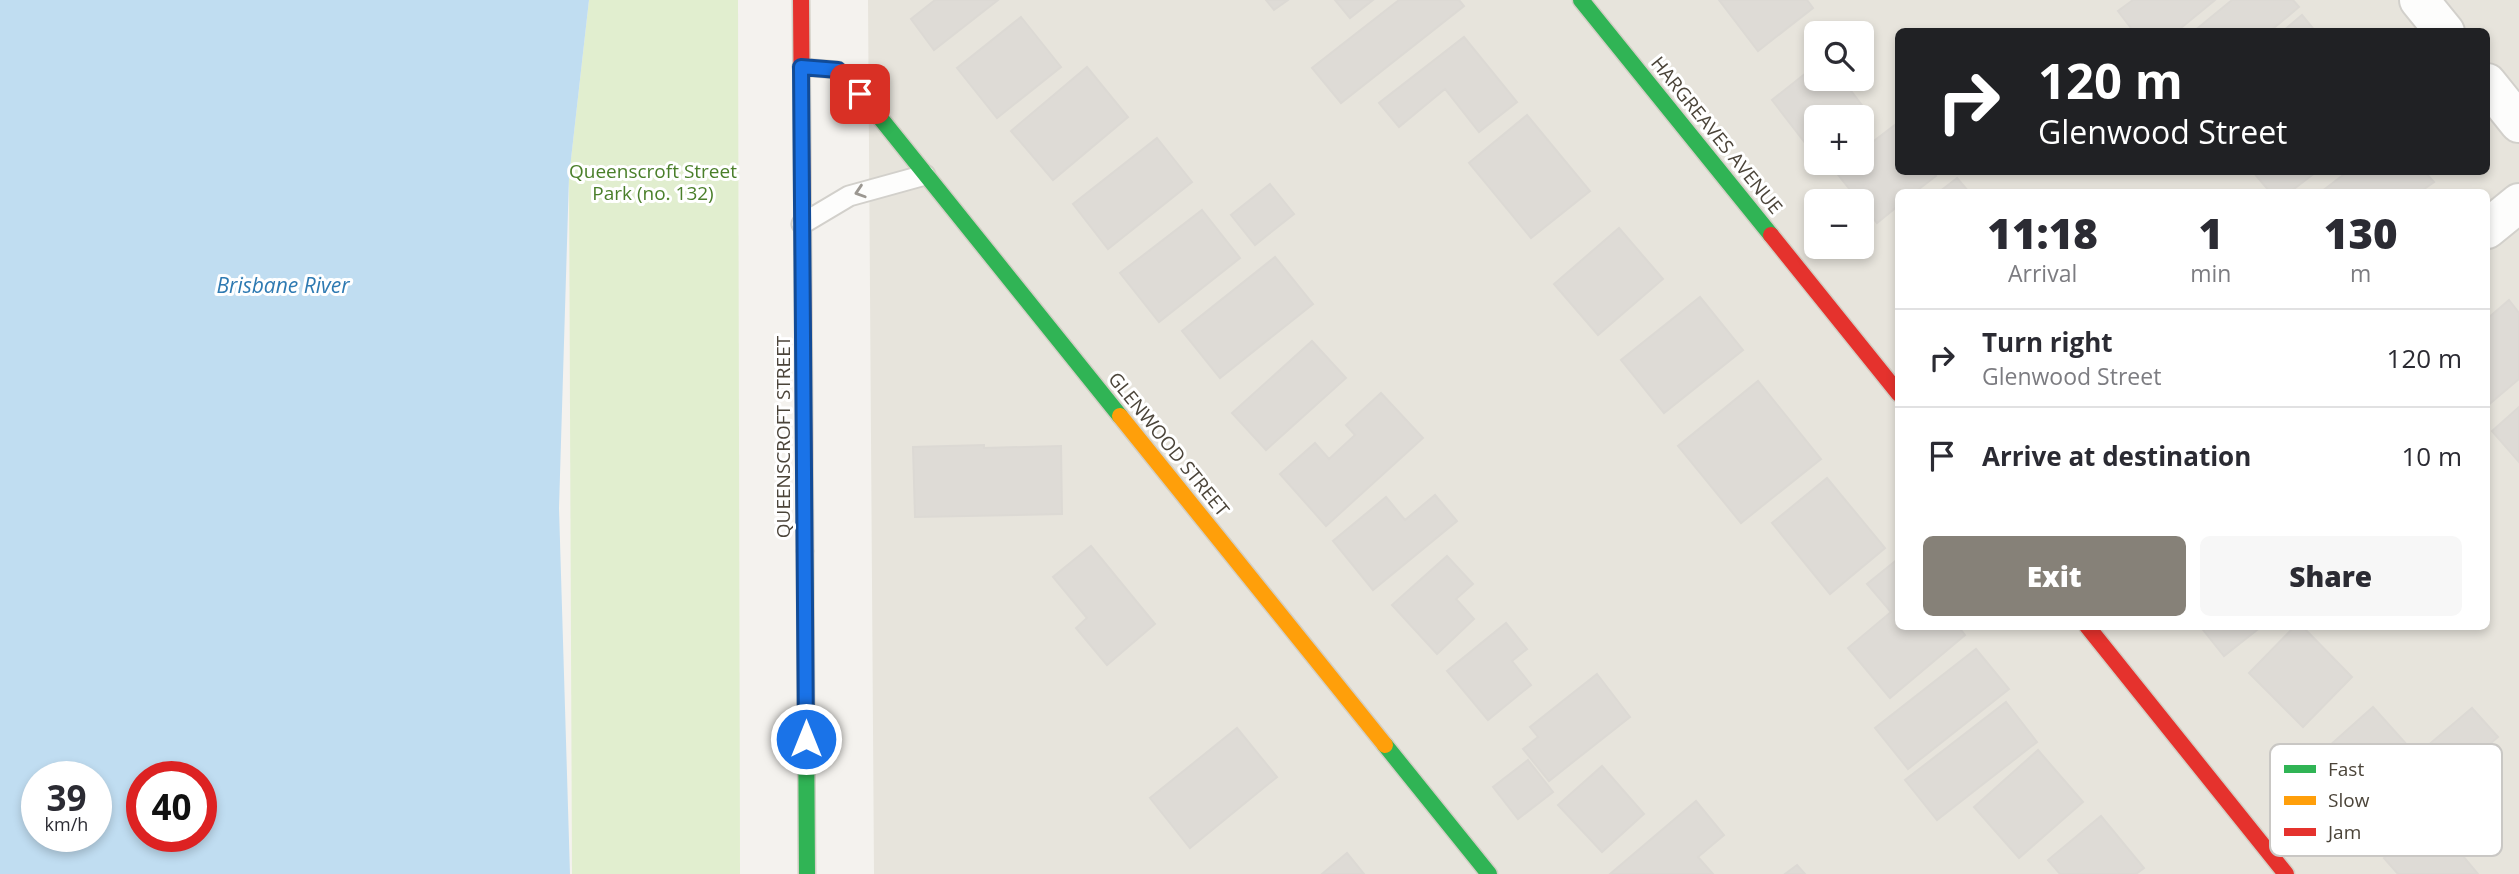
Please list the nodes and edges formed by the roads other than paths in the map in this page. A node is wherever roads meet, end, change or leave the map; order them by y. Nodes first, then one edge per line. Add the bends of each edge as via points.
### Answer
1 (801, 0) edge
2 (1581, 0) edge
3 (2419, 0) edge
4 (2442, 28) edge
5 (801, 67) junction
6 (2490, 87) edge
7 (2519, 123) edge
8 (925, 175) junction
9 (2519, 203) edge
10 (802, 224) junction
11 (2490, 227) edge
12 (1895, 389) edge
13 (2090, 630) edge
14 (2270, 854) edge
15 (2272, 856) edge
16 (807, 874) edge
17 (1489, 874) edge
18 (2286, 874) edge

1 - 5 street, QUEENSCROFT STREET
2 - 12 street, HARGREAVES AVENUE
3 - 4 street
5 - 8 street, GLENWOOD STREET via 842,72
5 - 10 street, QUEENSCROFT STREET
6 - 7 street
8 -> 10 lane via 849,196
8 - 17 street, GLENWOOD STREET
9 - 11 street
10 - 16 street, QUEENSCROFT STREET
13 - 14 street
15 - 18 street

